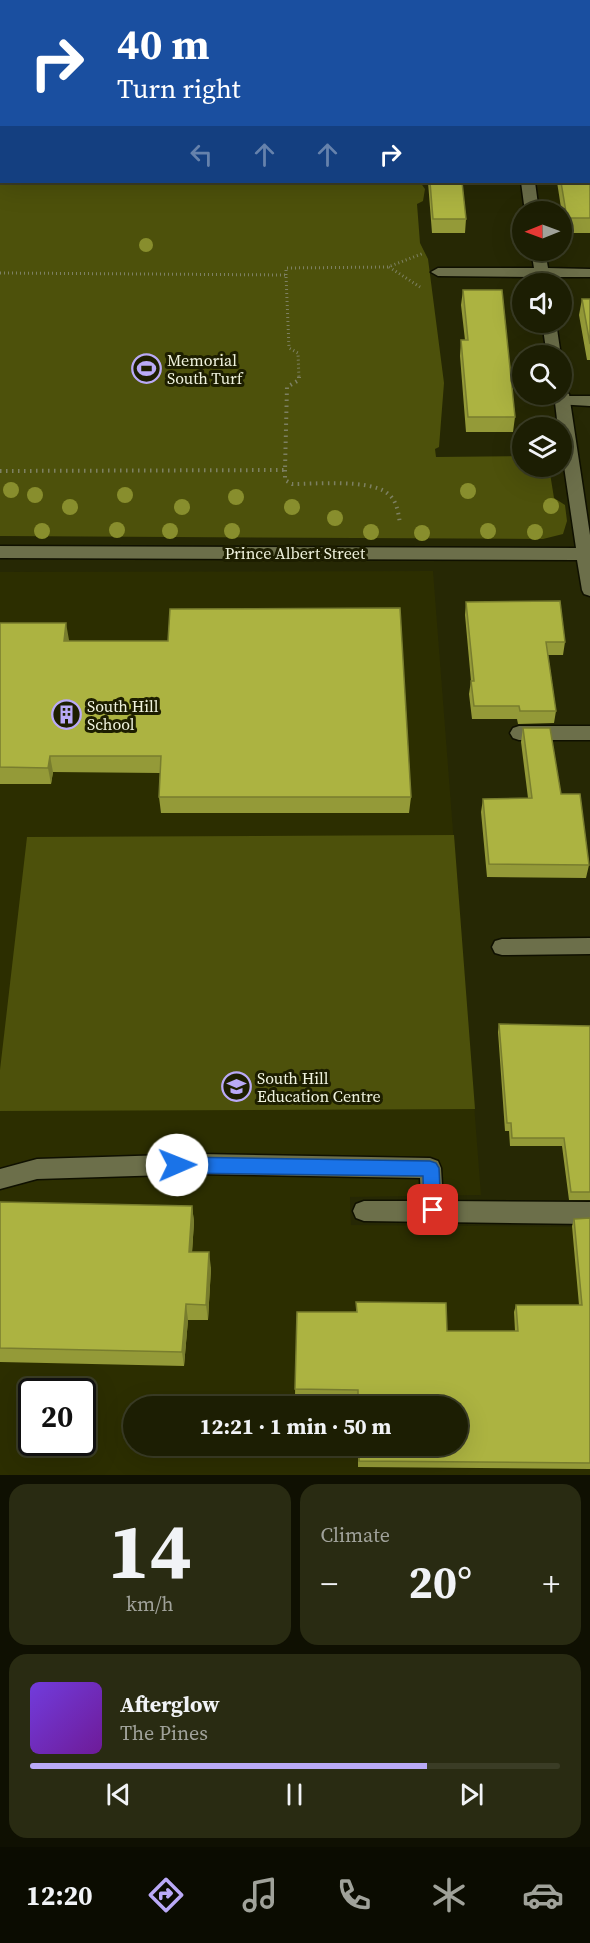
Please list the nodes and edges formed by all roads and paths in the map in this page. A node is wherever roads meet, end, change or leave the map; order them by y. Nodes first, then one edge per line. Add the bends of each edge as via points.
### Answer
1 (528, 183) edge
2 (531, 201) edge
3 (424, 253) dead end
4 (388, 267) junction
5 (438, 272) dead end
6 (0, 273) edge
7 (590, 273) edge
8 (286, 275) junction
9 (572, 275) edge
10 (512, 276) edge
11 (422, 289) dead end
12 (572, 399) edge
13 (590, 401) edge
14 (562, 405) edge
15 (285, 470) junction
16 (0, 471) edge
17 (400, 523) dead end
18 (0, 552) edge
19 (587, 554) edge
20 (590, 590) edge
21 (519, 733) dead end
22 (590, 733) edge
23 (590, 946) edge
24 (502, 947) dead end
25 (0, 1179) edge
26 (433, 1210) junction
27 (363, 1211) dead end
28 (590, 1213) edge

1 - 2 street
3 - 4 path
4 - 8 path via 286,268
4 - 11 path
5 - 10 street
6 - 8 path
7 - 9 street
8 - 15 path via 289,348 298,354 299,380 287,387
12 - 13 street
14 - 19 street
15 - 16 path
15 - 17 path via 285,480 292,484 373,485 393,498 399,507
18 - 19 street, Prince Albert Street
19 - 20 street
21 - 22 street
23 - 24 street
25 - 26 street via 37,1169 200,1164 430,1168
26 - 27 street
26 - 28 street

